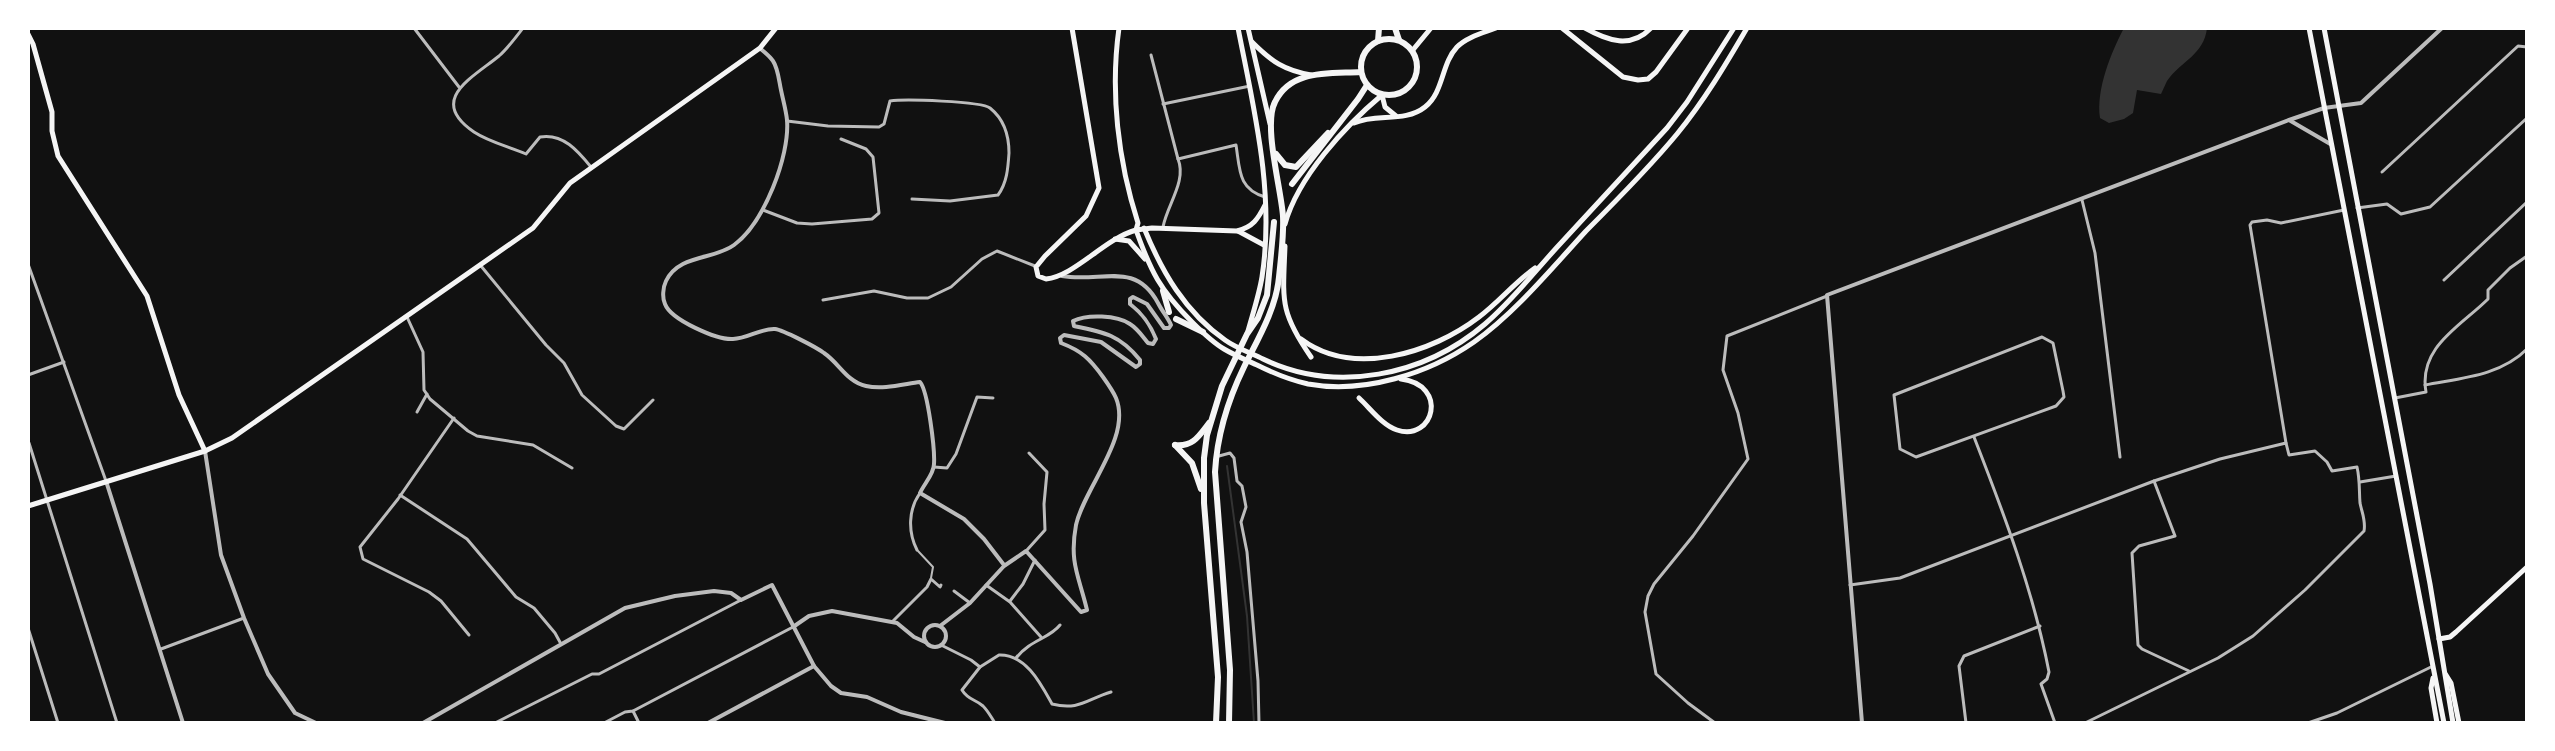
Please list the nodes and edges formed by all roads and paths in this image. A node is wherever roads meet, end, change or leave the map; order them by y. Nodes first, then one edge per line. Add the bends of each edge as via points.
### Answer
1 (414, 28) edge
2 (523, 28) edge
3 (776, 28) edge
4 (1072, 28) edge
5 (1119, 28) edge
6 (1238, 28) edge
7 (1248, 28) edge
8 (1379, 28) edge
9 (1395, 28) edge
10 (1431, 28) edge
11 (1496, 28) edge
12 (1585, 28) edge
13 (1651, 28) edge
14 (1688, 28) edge
15 (1734, 28) edge
16 (1747, 28) edge
17 (2309, 28) edge
18 (2324, 28) edge
19 (2442, 28) edge
20 (1562, 29) edge
21 (28, 34) edge
22 (1251, 40) junction
23 (1399, 40) junction
24 (1378, 41) junction
25 (2527, 47) edge
26 (760, 48) junction
27 (32, 50) edge
28 (1412, 51) junction
29 (1151, 55) dead end
30 (1361, 72) junction
31 (1312, 75) junction
32 (1367, 85) junction
33 (1250, 86) junction
34 (459, 87) junction
35 (1382, 95) junction
36 (1163, 104) junction
37 (2339, 105) junction
38 (2324, 108) junction
39 (1396, 116) junction
40 (2527, 118) edge
41 (2289, 120) junction
42 (787, 121) junction
43 (1270, 124) junction
44 (1349, 125) junction
45 (1335, 129) junction
46 (841, 139) dead end
47 (2332, 145) junction
48 (1275, 150) junction
49 (1178, 159) junction
50 (591, 167) junction
51 (2382, 172) dead end
52 (1292, 184) dead end
53 (1265, 197) junction
54 (2081, 198) junction
55 (912, 199) dead end
56 (2527, 202) edge
57 (1265, 205) junction
58 (2357, 208) junction
59 (763, 210) junction
60 (2344, 210) junction
61 (1274, 222) dead end
62 (1138, 223) junction
63 (1144, 228) junction
64 (1163, 228) junction
65 (1283, 229) junction
66 (1136, 230) junction
67 (1237, 231) junction
68 (1115, 239) junction
69 (1264, 245) junction
70 (2527, 256) edge
71 (1546, 260) junction
72 (1148, 261) junction
73 (28, 264) edge
74 (481, 266) junction
75 (1036, 267) junction
76 (1060, 275) junction
77 (2444, 280) dead end
78 (1163, 291) junction
79 (1827, 295) junction
80 (823, 300) dead end
81 (1169, 312) dead end
82 (407, 317) junction
83 (1176, 319) dead end
84 (1203, 332) junction
85 (1247, 334) junction
86 (1297, 336) junction
87 (2527, 349) edge
88 (1311, 357) dead end
89 (64, 362) junction
90 (28, 375) edge
91 (1396, 378) junction
92 (2425, 385) junction
93 (427, 394) junction
94 (993, 398) dead end
95 (1359, 398) dead end
96 (2394, 399) junction
97 (653, 400) dead end
98 (417, 412) dead end
99 (454, 418) junction
100 (1211, 420) junction
101 (1974, 437) junction
102 (29, 443) edge
103 (2286, 443) junction
104 (205, 451) junction
105 (1029, 453) dead end
106 (2120, 457) dead end
107 (1216, 458) junction
108 (934, 467) junction
109 (572, 468) dead end
110 (2409, 474) junction
111 (2396, 476) junction
112 (106, 481) junction
113 (2154, 481) junction
114 (2360, 482) junction
115 (920, 493) junction
116 (400, 495) junction
117 (1204, 499) junction
118 (47, 500) junction
119 (28, 506) edge
120 (2012, 535) junction
121 (917, 550) joint
122 (1026, 551) junction
123 (1035, 560) junction
124 (1004, 566) junction
125 (2527, 567) edge
126 (931, 579) junction
127 (2430, 584) junction
128 (941, 585) dead end
129 (986, 585) junction
130 (1850, 585) junction
131 (2418, 587) junction
132 (954, 591) dead end
133 (741, 600) junction
134 (1009, 602) junction
135 (970, 603) junction
136 (244, 618) junction
137 (892, 622) junction
138 (1060, 625) dead end
139 (940, 626) junction
140 (2040, 626) junction
141 (793, 627) junction
142 (28, 628) edge
143 (469, 635) dead end
144 (922, 637) junction
145 (1041, 637) junction
146 (30, 638) edge
147 (2439, 639) junction
148 (943, 643) junction
149 (561, 644) junction
150 (160, 649) junction
151 (1016, 658) junction
152 (814, 666) junction
153 (2433, 666) junction
154 (980, 667) junction
155 (2444, 671) junction
156 (2190, 672) junction
157 (2434, 673) junction
158 (1111, 692) dead end
159 (633, 711) junction
160 (58, 723) edge
161 (117, 723) edge
162 (183, 723) edge
163 (316, 723) edge
164 (423, 723) edge
165 (495, 723) edge
166 (604, 723) edge
167 (639, 723) edge
168 (710, 723) edge
169 (945, 723) edge
170 (995, 723) edge
171 (1216, 723) edge
172 (1229, 723) edge
173 (1259, 723) edge
174 (1715, 723) edge
175 (1862, 723) edge
176 (1966, 723) edge
177 (2055, 723) edge
178 (2085, 723) edge
179 (2308, 723) edge
180 (2437, 723) edge
181 (2444, 723) edge
182 (2453, 723) edge
183 (2459, 723) edge

1 - 34 street
2 - 34 street via 503,53
3 - 26 main road
4 - 75 main road via 1099,188 1086,216
5 - 62 main road via 1116,97 1121,153
6 - 33 main road
7 - 22 main road
8 - 24 highway
9 - 23 highway
10 - 28 main road
11 - 39 main road via 1459,45 1426,106
12 - 13 main road via 1623,42 1638,39
14 - 20 main road via 1656,72 1638,80 1623,77
15 - 71 main road via 1667,128
16 - 91 main road via 1676,136 1496,324 1442,361
17 - 38 main road
18 - 37 main road
19 - 37 street via 2361,103
21 - 27 main road
22 - 31 main road via 1283,68
22 - 43 main road
23 - 24 highway
23 - 28 highway
24 - 30 highway via 1365,52
25 - 51 street via 2518,46
26 - 42 street via 775,63
26 - 50 main road
27 - 104 main road via 52,112 58,156 147,296 179,395
28 - 35 highway via 1417,66 1411,85 1398,94
29 - 36 street
30 - 31 highway
30 - 32 highway
31 - 43 highway via 1285,87 1274,102
32 - 35 highway
32 - 45 highway
33 - 36 street
33 - 53 main road
34 - 50 street via 453,101 456,115 475,133 526,154 540,137 554,136
35 - 39 main road via 1385,107
35 - 44 main road
36 - 49 street
37 - 38 street
37 - 58 main road
38 - 41 street
38 - 47 main road
39 - 44 main road via 1365,117
40 - 58 street via 2427,210 2401,214 2387,204
41 - 47 street
41 - 54 street
42 - 55 street via 879,127 890,101 987,105 1009,136 1004,186 998,195
42 - 59 street via 784,153
43 - 48 highway
44 - 65 main road via 1298,190
45 - 48 highway via 1296,167 1285,165
45 - 52 highway
46 - 59 street via 873,157 877,216 812,224
47 - 60 main road
48 - 65 highway
49 - 53 street via 1236,145 1242,180 1252,193
49 - 64 street via 1180,179
50 - 74 main road via 570,183 533,228
53 - 57 main road
54 - 79 street
54 - 106 street via 2095,253
56 - 77 street
57 - 67 main road via 1256,222
57 - 69 main road
58 - 96 main road
59 - 108 street via 737,244 671,274 663,293 669,311 732,340 775,329 825,353 863,386 920,382 928,401
60 - 103 street via 2281,223 2251,223
60 - 111 main road
61 - 85 highway via 1267,295
62 - 63 main road
62 - 66 main road
63 - 64 main road
63 - 66 main road
63 - 71 main road via 1170,284 1226,341 1269,362 1325,378 1395,371 1440,352 1495,315
64 - 67 main road
65 - 86 main road via 1283,299
65 - 107 highway via 1276,294 1227,410
66 - 68 main road
66 - 72 main road
67 - 69 main road
68 - 72 main road via 1129,241
68 - 76 main road
69 - 85 main road
70 - 92 street via 2488,290 2488,299 2434,351
71 - 86 main road via 1466,326 1399,355 1352,359 1325,353
72 - 78 main road
73 - 89 street
74 - 82 main road
74 - 97 street via 564,363 582,395 616,426 624,429
75 - 76 main road via 1040,278
75 - 80 street via 997,251 928,298 874,291
76 - 123 street via 1136,279 1154,296 1171,325 1164,328 1135,297 1130,304 1151,327 1156,339 1152,344 1121,320 1073,321 1123,342 1140,361 1136,367 1101,342 1060,337 1061,343 1093,363 1118,401 1114,442 1076,526 1073,564 1085,612
78 - 81 highway
78 - 84 main road
79 - 130 street
79 - 174 street via 1727,336 1723,370 1748,459 1648,596 1645,612 1656,674
82 - 93 street via 423,352
82 - 104 main road via 232,438
83 - 84 highway
84 - 91 main road via 1223,349 1286,378 1323,385
85 - 100 highway
86 - 88 main road
87 - 92 street via 2497,370
89 - 90 street
89 - 112 street
91 - 95 main road via 1420,385 1431,399 1433,408 1425,424 1402,431 1391,427
92 - 96 street via 2426,392
93 - 98 street
93 - 99 street
94 - 108 street via 977,397 956,454 947,468
96 - 110 main road
99 - 109 street via 477,436 533,445
99 - 116 street
100 - 117 highway
100 - 117 highway via 1193,442 1175,445 1192,463
101 - 101 street via 1911,456 1900,449 1894,395 2042,337 2053,343 2064,397 2056,406
101 - 120 street
102 - 118 street
103 - 113 street
103 - 114 street via 2289,455 2315,451 2332,471 2357,467
104 - 112 main road
104 - 136 street via 221,555
105 - 122 street via 1047,472 1043,534
107 - 172 highway
107 - 173 street via 1230,453 1234,458 1246,507 1241,522
108 - 115 street
110 - 111 lane
110 - 127 main road
111 - 114 street
111 - 131 main road
112 - 118 main road
112 - 150 street
113 - 120 street
113 - 156 street via 2175,536 2132,553 2139,647
114 - 156 street via 2366,527 2361,535 2253,636
115 - 121 street via 911,519
115 - 124 street via 964,519
116 - 143 street via 360,554 441,601
116 - 149 street via 467,539
117 - 171 highway via 1218,677
118 - 119 main road
118 - 161 street
120 - 130 street via 1900,578
120 - 140 street
121 - 126 lane via 933,567
122 - 123 street
122 - 124 street
123 - 134 street
124 - 129 street
125 - 147 main road via 2450,637
126 - 128 street
126 - 137 street
127 - 131 main road
127 - 147 main road
129 - 134 street
129 - 135 street
130 - 175 street
131 - 153 main road
132 - 135 street
133 - 141 street via 772,585
133 - 149 street via 714,591 653,601 625,608
133 - 165 street
134 - 145 street
135 - 139 street
136 - 150 street
136 - 163 street via 268,674 295,713
137 - 141 street via 832,611 809,616
137 - 144 street
138 - 145 street
139 - 144 street via 930,626
139 - 148 street via 945,631
140 - 176 street via 1964,656 1959,666
140 - 177 street via 2049,672 2041,684
141 - 152 street
141 - 159 street
142 - 146 street
144 - 148 street via 931,646
145 - 151 street
146 - 160 street
147 - 155 main road
148 - 154 street
149 - 164 street
150 - 162 street
151 - 154 street via 999,655
151 - 158 street via 1042,683 1052,704 1075,706
152 - 168 street
152 - 169 street via 841,693
153 - 157 main road
153 - 179 street
154 - 170 street via 962,690
155 - 182 main road
155 - 183 main road
156 - 178 street
157 - 180 main road
157 - 181 main road
159 - 166 street
159 - 167 street

